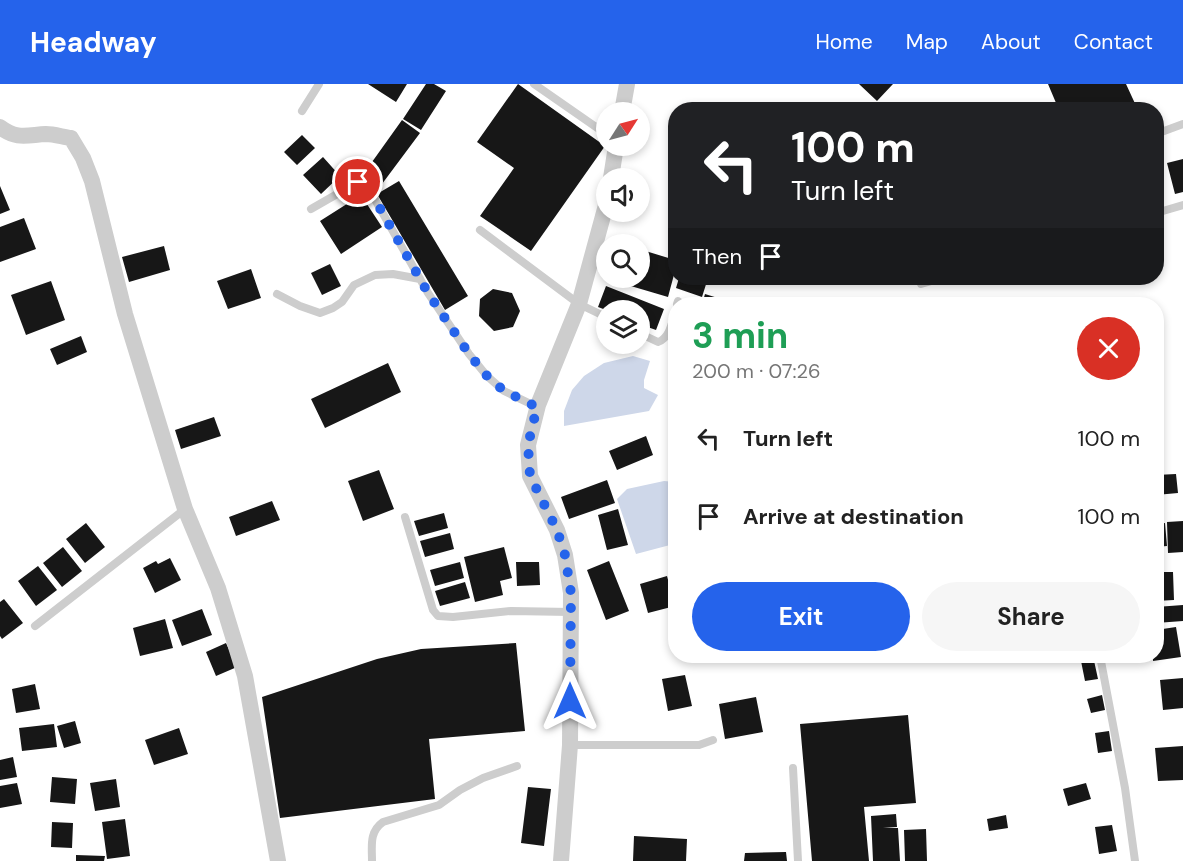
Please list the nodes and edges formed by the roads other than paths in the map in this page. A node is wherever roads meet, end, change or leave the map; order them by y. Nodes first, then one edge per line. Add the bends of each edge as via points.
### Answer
1 (319, 84) edge
2 (534, 84) edge
3 (627, 84) edge
4 (624, 102) edge
5 (302, 111) dead end
6 (1183, 124) edge
7 (0, 127) edge
8 (596, 127) edge
9 (1164, 131) edge
10 (1183, 205) edge
11 (311, 209) dead end
12 (1164, 211) edge
13 (601, 222) edge
14 (480, 230) dead end
15 (420, 279) junction
16 (277, 294) dead end
17 (579, 304) junction
18 (596, 312) edge
19 (668, 333) edge
20 (650, 338) edge
21 (537, 407) junction
22 (185, 508) junction
23 (405, 517) dead end
24 (571, 612) junction
25 (35, 626) dead end
26 (1101, 663) edge
27 (713, 740) dead end
28 (570, 745) junction
29 (517, 766) dead end
30 (793, 768) dead end
31 (278, 861) edge
32 (372, 861) edge
33 (561, 861) edge
34 (798, 861) edge
35 (1135, 861) edge

1 - 5 lane
2 - 8 lane
3 - 4 street
6 - 9 lane
7 - 22 street via 10,135 70,138 83,158 125,314
10 - 12 lane
11 - 15 lane via 358,182 363,184
13 - 17 street
14 - 17 lane
15 - 16 lane via 375,275 354,285 342,302 320,313
15 - 21 lane via 487,376 504,391
17 - 18 lane
17 - 21 street
19 - 20 lane via 658,342
21 - 24 street via 528,445 530,476 565,555
22 - 25 lane
22 - 31 street via 218,588 245,676
23 - 24 lane via 438,616
24 - 28 street
26 - 35 lane
27 - 28 lane via 699,745
28 - 33 street
29 - 32 lane via 483,778 439,805 383,822 372,835
30 - 34 lane

